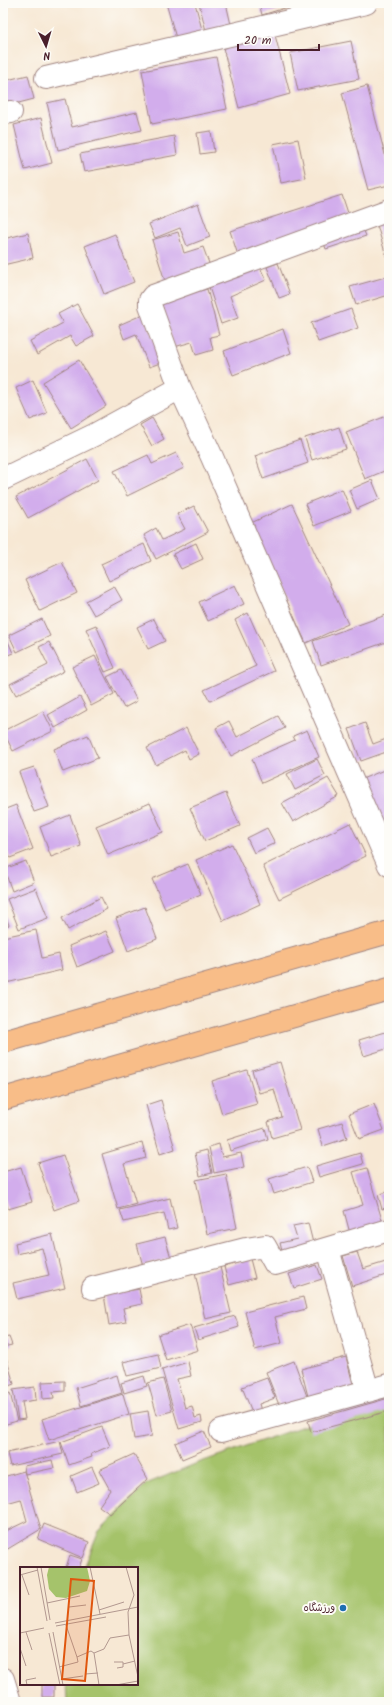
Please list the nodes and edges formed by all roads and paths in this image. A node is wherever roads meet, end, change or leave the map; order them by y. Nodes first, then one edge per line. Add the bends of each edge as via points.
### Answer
1 (366, 3) edge
2 (46, 78) dead end
3 (389, 210) edge
4 (180, 388) junction
5 (3, 480) edge
6 (389, 865) edge
7 (389, 932) edge
8 (389, 989) edge
9 (3, 1042) edge
10 (3, 1099) edge
11 (389, 1230) edge
12 (328, 1248) junction
13 (93, 1288) dead end
14 (389, 1385) edge
15 (368, 1391) junction
16 (221, 1431) dead end
17 (3, 1679) edge
18 (10, 1702) edge

1 - 2 street
3 - 4 street via 153,296 150,305
4 - 5 street via 94,435
4 - 6 street
7 - 9 highway
8 - 10 highway
11 - 12 street
12 - 13 street via 275,1264 265,1246 246,1249
12 - 15 street
14 - 15 street
15 - 16 street
17 - 18 street

